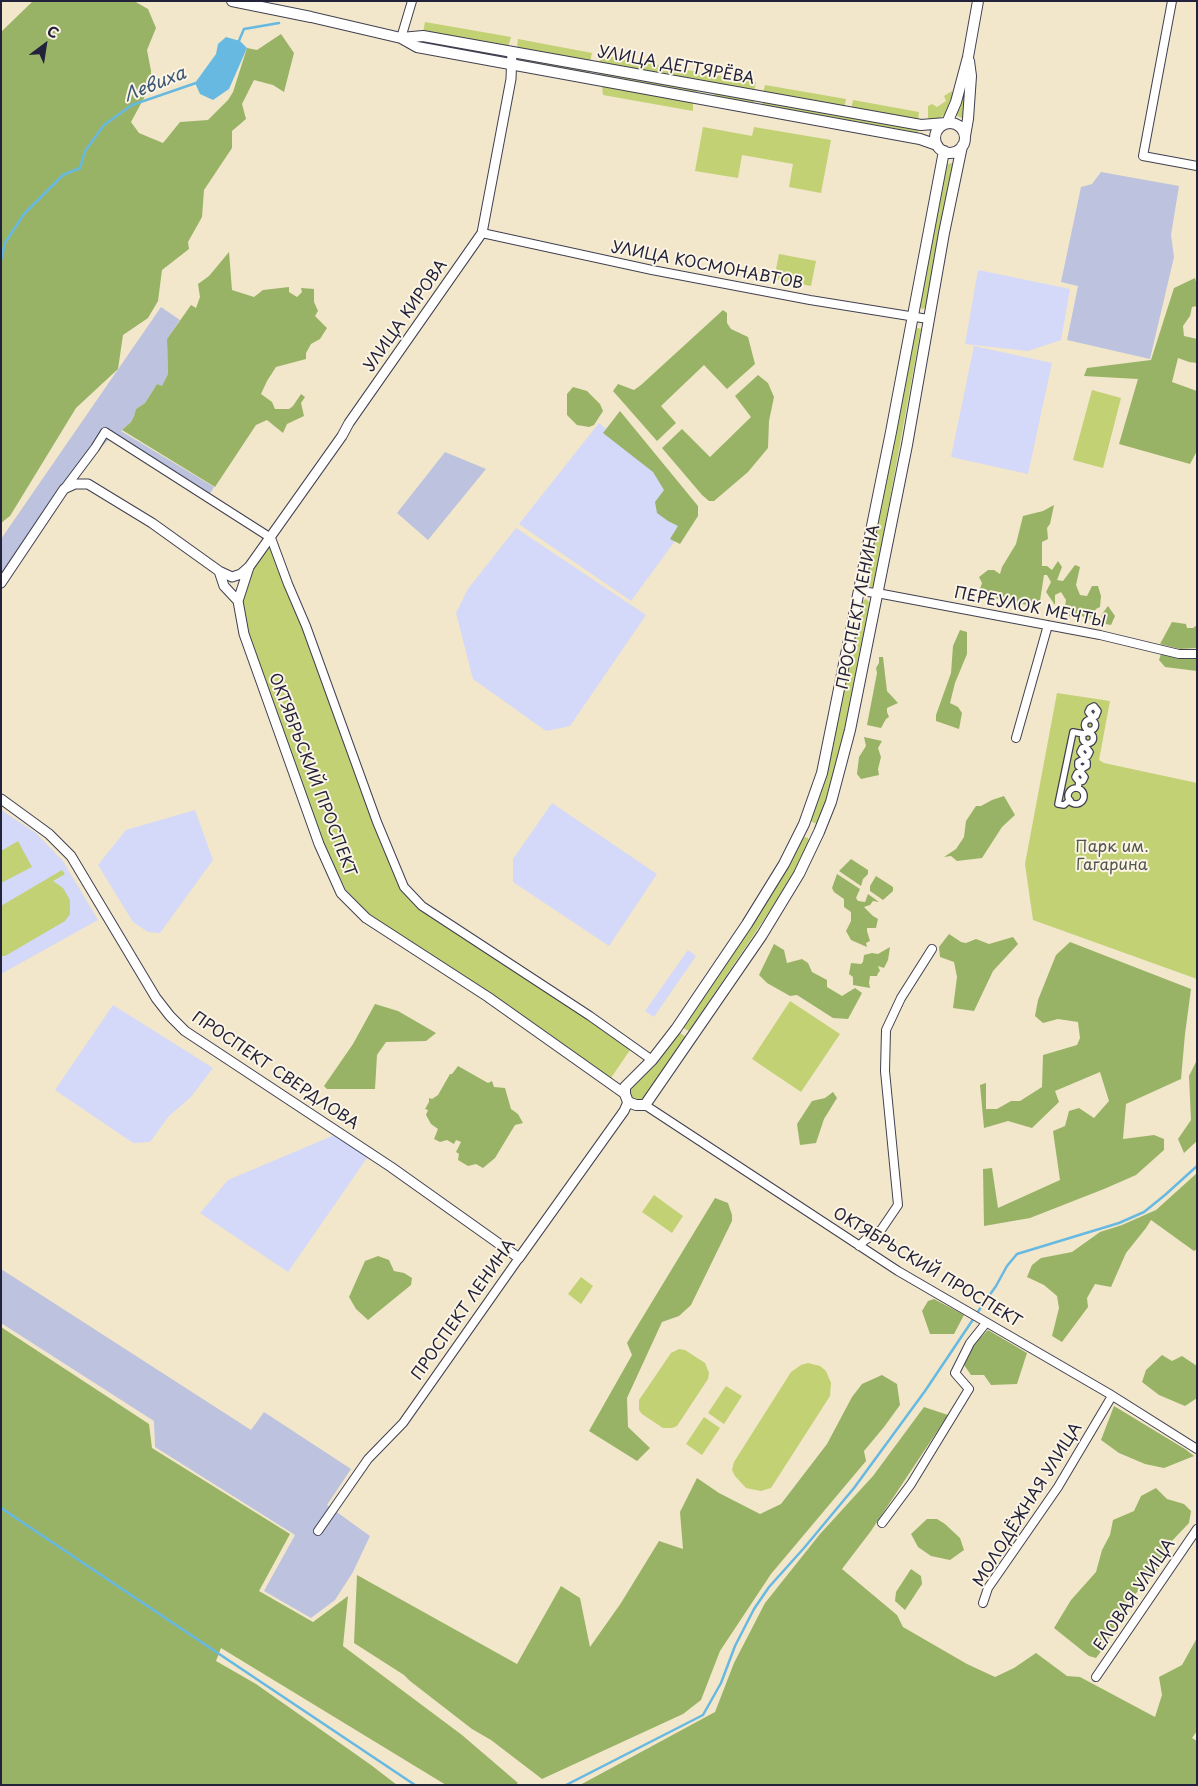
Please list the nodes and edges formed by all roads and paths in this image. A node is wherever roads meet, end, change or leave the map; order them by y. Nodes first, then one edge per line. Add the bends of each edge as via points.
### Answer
1 (232, 1) edge
2 (412, 1) edge
3 (978, 1) edge
4 (1172, 1) edge
5 (401, 38) junction
6 (512, 52) junction
7 (968, 56) junction
8 (513, 65) junction
9 (946, 123) junction
10 (963, 143) junction
11 (940, 148) junction
12 (1197, 166) edge
13 (482, 233) junction
14 (912, 316) junction
15 (928, 319) junction
16 (64, 489) junction
17 (271, 538) junction
18 (249, 567) junction
19 (219, 571) junction
20 (1, 583) edge
21 (858, 591) junction
22 (877, 593) junction
23 (238, 601) junction
24 (1048, 626) junction
25 (1197, 654) edge
26 (1096, 698) dead end
27 (1087, 732) junction
28 (1016, 738) dead end
29 (1078, 785) junction
30 (1, 799) edge
31 (1070, 800) junction
32 (804, 824) junction
33 (819, 832) junction
34 (932, 949) dead end
35 (676, 1029) junction
36 (690, 1039) junction
37 (652, 1060) junction
38 (627, 1098) junction
39 (645, 1105) junction
40 (859, 1246) junction
41 (518, 1258) junction
42 (986, 1323) junction
43 (1112, 1396) junction
44 (1197, 1449) edge
45 (882, 1523) dead end
46 (1197, 1529) edge
47 (318, 1531) dead end
48 (983, 1603) dead end
49 (1096, 1677) dead end

1 - 5 main road, УЛИЦА ДЕГТЯРЁВА
2 - 5 street
3 - 7 main road, ПРОСПЕКТ ЛЕНИНА
4 - 12 street via 1143,156
5 - 6 main road, УЛИЦА ДЕГТЯРЁВА via 423,36
5 - 8 main road, УЛИЦА ДЕГТЯРЁВА via 417,47
6 - 8 street, УЛИЦА КИРОВА
6 - 9 main road, УЛИЦА ДЕГТЯРЁВА via 921,125
7 - 9 main road, ПРОСПЕКТ ЛЕНИНА via 956,102
7 - 10 main road, ПРОСПЕКТ ЛЕНИНА via 971,76
8 - 11 main road, УЛИЦА ДЕГТЯРЁВА via 920,139
8 - 13 street, УЛИЦА КИРОВА
9 - 10 main road via 961,127
9 - 11 main road via 936,131 935,138
10 - 11 main road via 955,152
10 - 15 main road, ПРОСПЕКТ ЛЕНИНА
11 - 14 main road, ПРОСПЕКТ ЛЕНИНА
13 - 14 street, УЛИЦА КОСМОНАВТОВ via 652,270
13 - 17 street, УЛИЦА КИРОВА
14 - 15 street, УЛИЦА КОСМОНАВТОВ
14 - 21 main road, ПРОСПЕКТ ЛЕНИНА
15 - 22 main road, ПРОСПЕКТ ЛЕНИНА
16 - 17 street via 105,432
16 - 19 street, ОКТЯБРЬСКИЙ ПРОСПЕКТ via 75,484 88,484 152,523
16 - 20 street
17 - 18 street, УЛИЦА КИРОВА
17 - 37 street via 404,887 422,906
18 - 19 street via 232,577
18 - 23 street, УЛИЦА КИРОВА
19 - 23 street, ОКТЯБРЬСКИЙ ПРОСПЕКТ via 224,586
21 - 22 street, ПЕРЕУЛОК МЕЧТЫ
21 - 32 main road, ПРОСПЕКТ ЛЕНИНА via 822,773
22 - 24 street, ПЕРЕУЛОК МЕЧТЫ
22 - 33 main road, ПРОСПЕКТ ЛЕНИНА via 846,748
23 - 38 street, ОКТЯБРЬСКИЙ ПРОСПЕКТ via 247,644 317,837 341,893 366,918 488,997
24 - 25 street, ПЕРЕУЛОК МЕЧТЫ via 1179,654
24 - 28 street
26 - 27 street via 1094,706 1098,711 1092,718 1096,727
27 - 29 street via 1082,739 1090,752 1084,758 1086,768 1081,771 1085,777
27 - 31 street via 1073,732 1058,804 1064,805
29 - 31 street via 1070,791
29 - 31 street via 1083,792 1082,800 1078,803
30 - 41 street, ПРОСПЕКТ СВЕРДЛОВА via 49,834 71,856 156,998 185,1031 391,1167
32 - 33 street
32 - 35 main road, ПРОСПЕКТ ЛЕНИНА via 747,924
33 - 36 main road, ПРОСПЕКТ ЛЕНИНА via 800,874 762,935
34 - 40 street via 901,998 886,1030 886,1072 898,1205 881,1230
35 - 36 main road via 684,1031
35 - 37 main road, ПРОСПЕКТ ЛЕНИНА
36 - 39 main road, ПРОСПЕКТ ЛЕНИНА
37 - 38 main road, ПРОСПЕКТ ЛЕНИНА via 625,1087
38 - 39 main road via 636,1105
38 - 41 street, ПРОСПЕКТ ЛЕНИНА via 624,1111
39 - 40 street, ОКТЯБРЬСКИЙ ПРОСПЕКТ
40 - 42 street, ОКТЯБРЬСКИЙ ПРОСПЕКТ
41 - 47 street, ПРОСПЕКТ ЛЕНИНА via 403,1423 368,1459
42 - 43 street, ОКТЯБРЬСКИЙ ПРОСПЕКТ
42 - 45 street via 970,1343 955,1373 969,1390 911,1484
43 - 44 street, ОКТЯБРЬСКИЙ ПРОСПЕКТ
43 - 48 street, МОЛОДЁЖНАЯ УЛИЦА via 1058,1487 988,1588
46 - 49 street, ЕЛОВАЯ УЛИЦА

